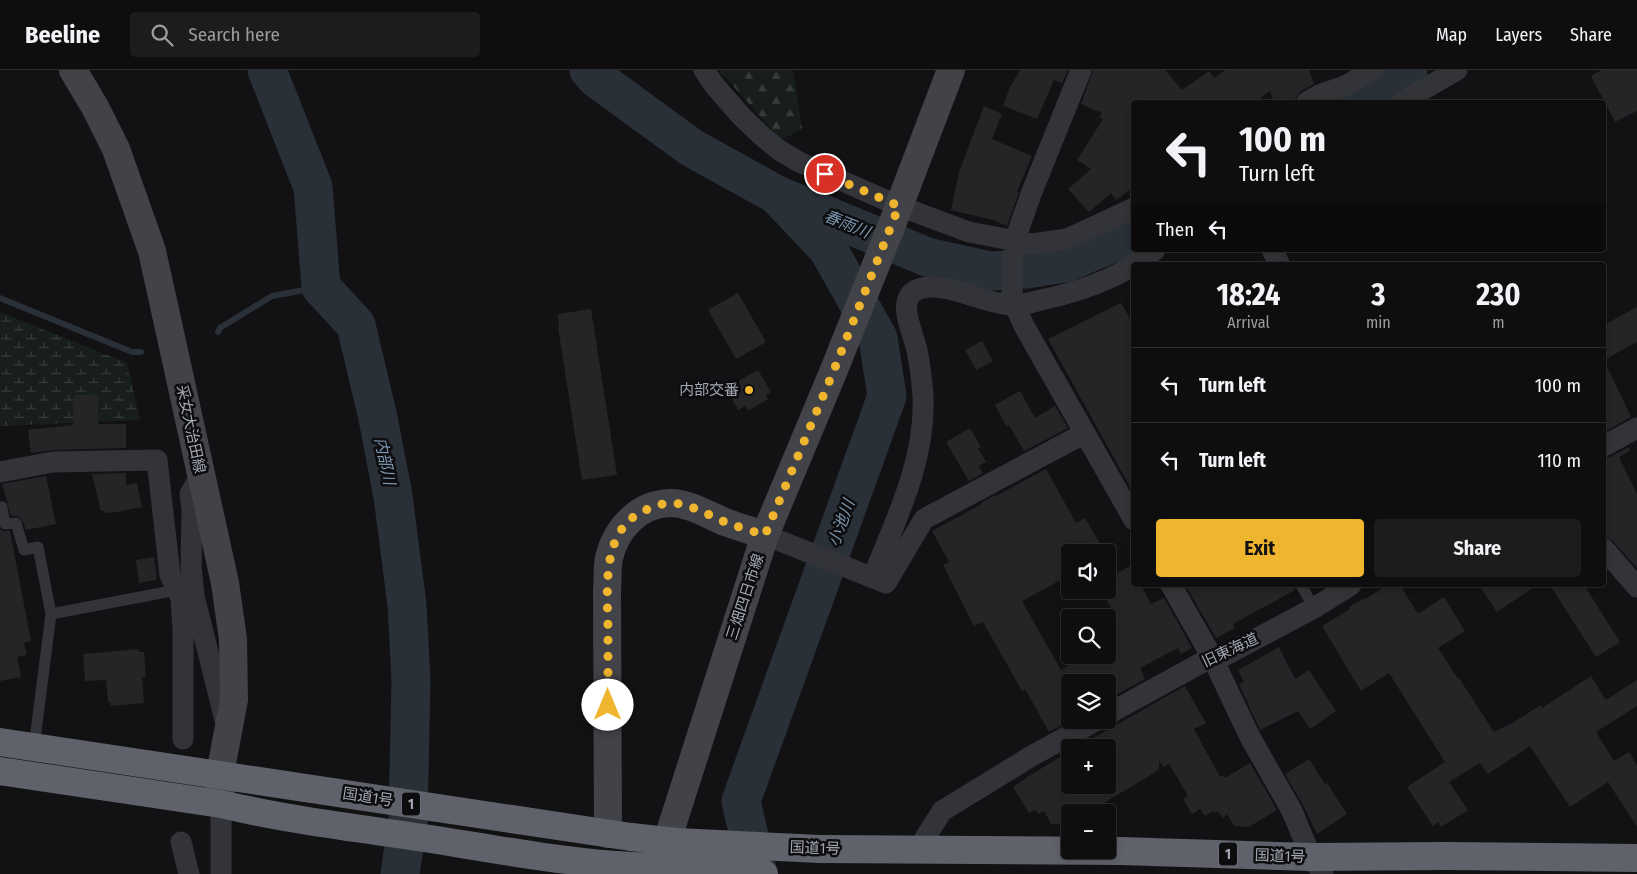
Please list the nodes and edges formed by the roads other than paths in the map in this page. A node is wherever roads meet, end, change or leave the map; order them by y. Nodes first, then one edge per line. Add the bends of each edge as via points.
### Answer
1 (73, 70) edge
2 (704, 70) edge
3 (951, 70) edge
4 (1081, 70) edge
5 (1373, 70) edge
6 (1457, 70) edge
7 (1310, 100) edge
8 (1405, 100) edge
9 (1131, 209) edge
10 (896, 214) junction
11 (1014, 247) junction
12 (1152, 252) edge
13 (1137, 262) edge
14 (1131, 266) edge
15 (1014, 299) junction
16 (1637, 428) edge
17 (1084, 433) junction
18 (1606, 445) edge
19 (0, 472) edge
20 (201, 475) junction
21 (0, 507) edge
22 (1131, 515) edge
23 (765, 535) junction
24 (1606, 551) edge
25 (872, 576) junction
26 (1172, 587) edge
27 (1302, 587) edge
28 (1348, 587) edge
29 (1637, 587) edge
30 (184, 595) junction
31 (1314, 608) junction
32 (51, 614) junction
33 (1212, 657) junction
34 (1116, 710) edge
35 (1081, 729) edge
36 (228, 730) junction
37 (184, 740) dead end
38 (0, 742) edge
39 (34, 747) junction
40 (0, 771) edge
41 (220, 774) junction
42 (221, 804) junction
43 (620, 836) junction
44 (181, 842) joint
45 (918, 849) junction
46 (1637, 858) edge
47 (1317, 865) edge
48 (602, 867) edge
49 (182, 874) edge
50 (189, 874) edge
51 (221, 874) edge
52 (656, 874) edge
53 (764, 874) edge

1 - 20 main road, 采女大治田線 via 116,150 152,251
2 - 10 street via 742,117 779,150
3 - 10 main road
4 - 11 street via 1031,194
5 - 7 street
6 - 8 street
9 - 11 street via 1067,239
10 - 11 street
10 - 23 main road
11 - 15 street
12 - 13 street
14 - 15 street via 1109,279 1068,294
15 - 17 street via 1023,324
15 - 25 street via 931,287 911,293 906,303 921,376 921,439 912,477
16 - 18 street
17 - 22 street
17 - 25 street via 924,519 886,583
19 - 30 street via 53,462 157,460 170,575
20 - 30 street via 190,494 190,566
20 - 36 main road, 采女大治田線 via 225,583 233,638 234,700
21 - 32 lane via 5,524 16,523 24,550 38,547
23 - 25 street
23 - 43 main road, 三畑四日市線 via 671,503 638,513 617,536 609,559 607,589
23 - 52 main road, 三畑四日市線
24 - 29 street
26 - 33 street
27 - 31 lane
28 - 31 street, 旧東海道
30 - 32 lane
30 - 36 street
30 - 37 street
31 - 33 street, 旧東海道 via 1224,656
32 - 39 lane
33 - 34 street, 旧東海道
33 - 47 street
35 - 45 street via 942,811
36 - 41 main road, 采女大治田線
38 - 39 highway, 国道1号 / 1
39 - 41 highway, 国道1号 / 1
40 - 42 highway, 1
41 - 42 main road, 采女大治田線
41 - 43 highway, 国道1号 / 1
42 - 48 highway, 1
42 - 51 street
43 - 45 highway, 国道1号 / 1, bridge via 820,849
44 - 49 lane
44 - 50 street
45 - 47 highway, 国道1号 / 1 via 1120,851
46 - 47 highway, 国道1号 / 1 via 1455,856
48 - 53 highway, 1, bridge

